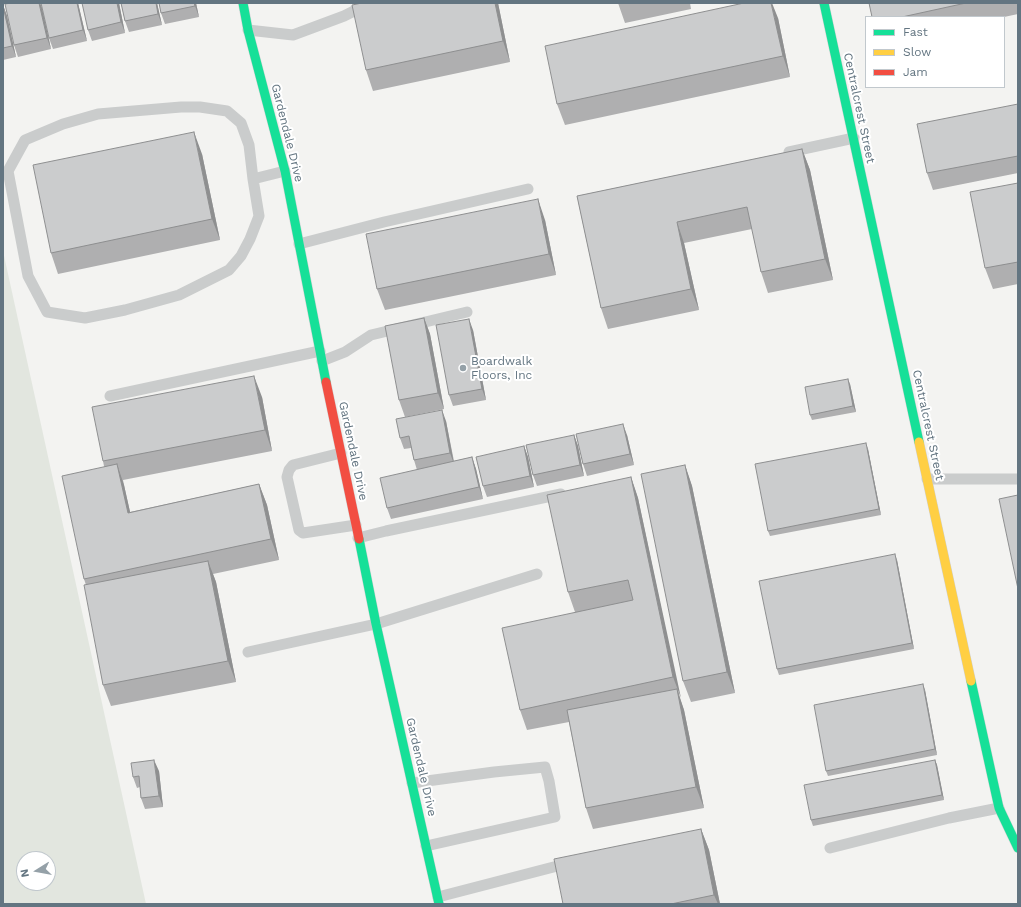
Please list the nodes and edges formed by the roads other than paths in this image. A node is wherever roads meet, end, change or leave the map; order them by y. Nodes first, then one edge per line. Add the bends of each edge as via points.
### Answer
1 (243, 3) edge
2 (377, 3) edge
3 (824, 3) edge
4 (248, 30) junction
5 (854, 138) junction
6 (778, 155) edge
7 (285, 171) junction
8 (253, 179) junction
9 (528, 189) dead end
10 (299, 244) junction
11 (467, 312) dead end
12 (321, 356) junction
13 (110, 396) dead end
14 (341, 453) junction
15 (927, 479) junction
16 (1018, 479) edge
17 (572, 492) edge
18 (356, 525) junction
19 (358, 538) junction
20 (537, 574) dead end
21 (376, 624) junction
22 (248, 652) dead end
23 (412, 783) junction
24 (999, 808) junction
25 (426, 846) junction
26 (830, 848) dead end
27 (1018, 848) edge
28 (582, 859) edge
29 (438, 901) edge

1 - 4 street, Gardendale Drive
2 - 4 lane via 366,5 293,35
3 - 5 street, Centralcrest Street
4 - 7 street, Gardendale Drive
5 - 6 lane
5 - 15 street, Centralcrest Street
7 - 8 lane
7 - 10 street, Gardendale Drive
8 - 8 lane via 259,216 241,256 229,270 179,295 125,310 85,318 47,312 28,276 8,170 25,140 63,124 98,114 181,107 227,111 241,123 249,145
9 - 10 lane
10 - 12 street, Gardendale Drive
11 - 12 lane via 371,335 345,352
12 - 13 lane
12 - 14 street, Gardendale Drive
14 - 18 street, Gardendale Drive
14 - 18 lane via 293,465 289,470 288,477 299,530 303,534
15 - 16 lane
15 - 24 street, Centralcrest Street
17 - 19 lane
18 - 19 street, Gardendale Drive
19 - 21 street, Gardendale Drive
20 - 21 lane
21 - 22 lane
21 - 23 street, Gardendale Drive
23 - 25 street, Gardendale Drive
23 - 25 lane via 545,767 549,781 555,817
24 - 26 lane
24 - 27 street, Centralcrest Street
25 - 29 street, Gardendale Drive
28 - 29 lane

